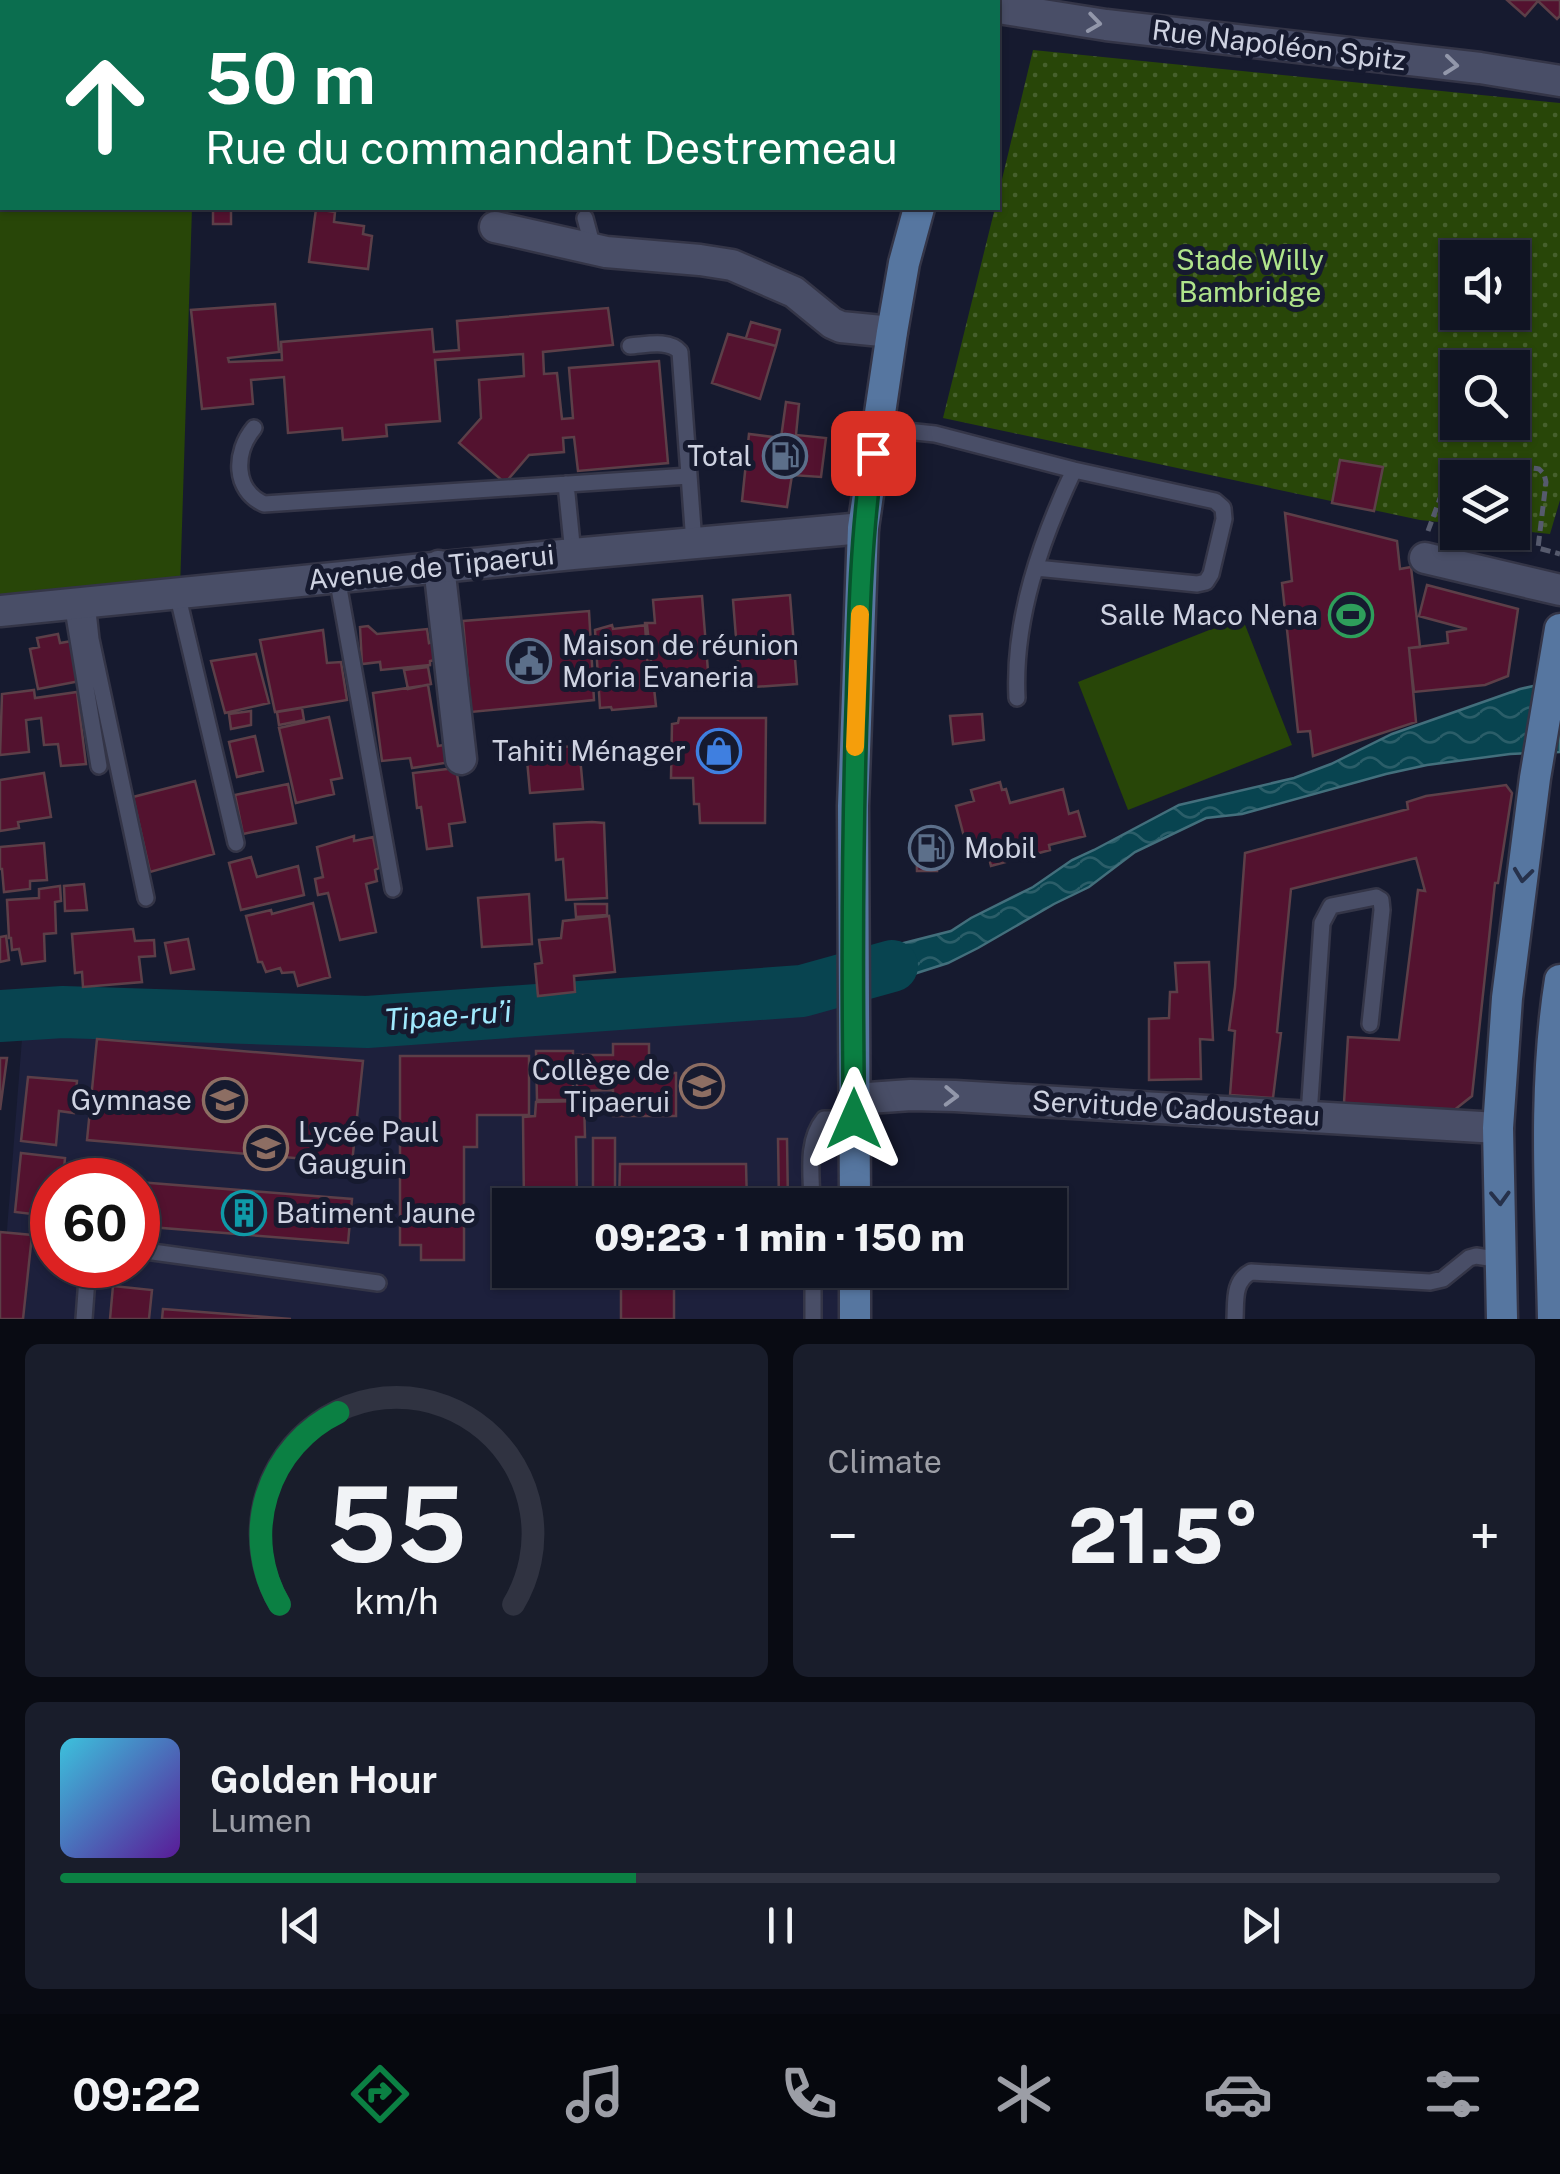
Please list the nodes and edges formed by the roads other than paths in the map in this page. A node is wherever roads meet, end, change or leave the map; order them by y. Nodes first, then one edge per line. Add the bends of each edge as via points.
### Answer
1 (1000, 8) edge
2 (1560, 81) edge
3 (918, 210) edge
4 (584, 218) dead end
5 (495, 228) dead end
6 (606, 252) junction
7 (892, 332) junction
8 (630, 346) dead end
9 (254, 428) dead end
10 (877, 428) junction
11 (1074, 470) junction
12 (690, 476) junction
13 (566, 484) junction
14 (863, 528) junction
15 (694, 543) junction
16 (573, 554) junction
17 (1424, 558) road end
18 (439, 566) junction
19 (1036, 568) junction
20 (337, 577) junction
21 (1560, 590) edge
22 (177, 592) junction
23 (80, 602) junction
24 (0, 611) edge
25 (1560, 629) edge
26 (1017, 698) dead end
27 (461, 759) dead end
28 (99, 766) dead end
29 (236, 843) dead end
30 (393, 889) dead end
31 (146, 898) dead end
32 (1560, 980) edge
33 (1370, 1024) dead end
34 (854, 1109) junction
35 (1309, 1115) junction
36 (1498, 1128) junction
37 (812, 1188) edge
38 (855, 1188) edge
39 (160, 1253) edge
40 (1502, 1260) junction
41 (378, 1282) dead end
42 (86, 1288) edge
43 (813, 1288) edge
44 (854, 1288) edge
45 (84, 1319) edge
46 (813, 1319) edge
47 (854, 1319) edge
48 (1235, 1319) edge
49 (1502, 1319) edge
50 (1552, 1319) edge

1 -> 2 street, Rue Napoléon Spitz
3 - 7 main road
4 - 6 lane via 592,244
5 - 6 street
6 - 7 street via 732,265 794,292 841,328
7 - 10 main road
8 - 12 lane via 670,344 680,352
9 - 13 lane via 240,453 241,476 245,491 264,504
10 - 11 lane via 934,434
10 - 14 main road
11 - 19 lane
11 - 19 lane via 1215,501 1224,519 1211,574 1197,584
12 - 13 lane
12 - 15 lane
13 - 16 lane
14 - 15 street, Avenue de Tipaerui
14 - 34 main road
15 - 16 street, Avenue de Tipaerui
16 - 18 street, Avenue de Tipaerui
17 - 21 street
18 - 20 street, Avenue de Tipaerui
18 - 27 street
19 - 26 lane via 1017,649
20 - 22 street, Avenue de Tipaerui
20 - 30 lane
22 - 23 street, Avenue de Tipaerui
22 - 29 lane
23 - 24 street, Avenue de Tipaerui
23 - 28 lane
23 - 31 lane
25 -> 36 main road via 1507,998
32 - 50 main road via 1550,1088
33 - 35 lane via 1382,910 1376,897 1331,906 1322,923
34 -> 35 street, Servitude Cadousteau via 911,1095
34 - 37 lane via 815,1130
34 - 38 main road
35 - 36 street, Servitude Cadousteau
36 -> 40 main road
39 - 41 lane
40 - 48 lane via 1469,1258 1430,1282 1251,1272 1239,1282
40 - 49 main road
42 - 45 lane
43 - 46 lane
44 - 47 main road

